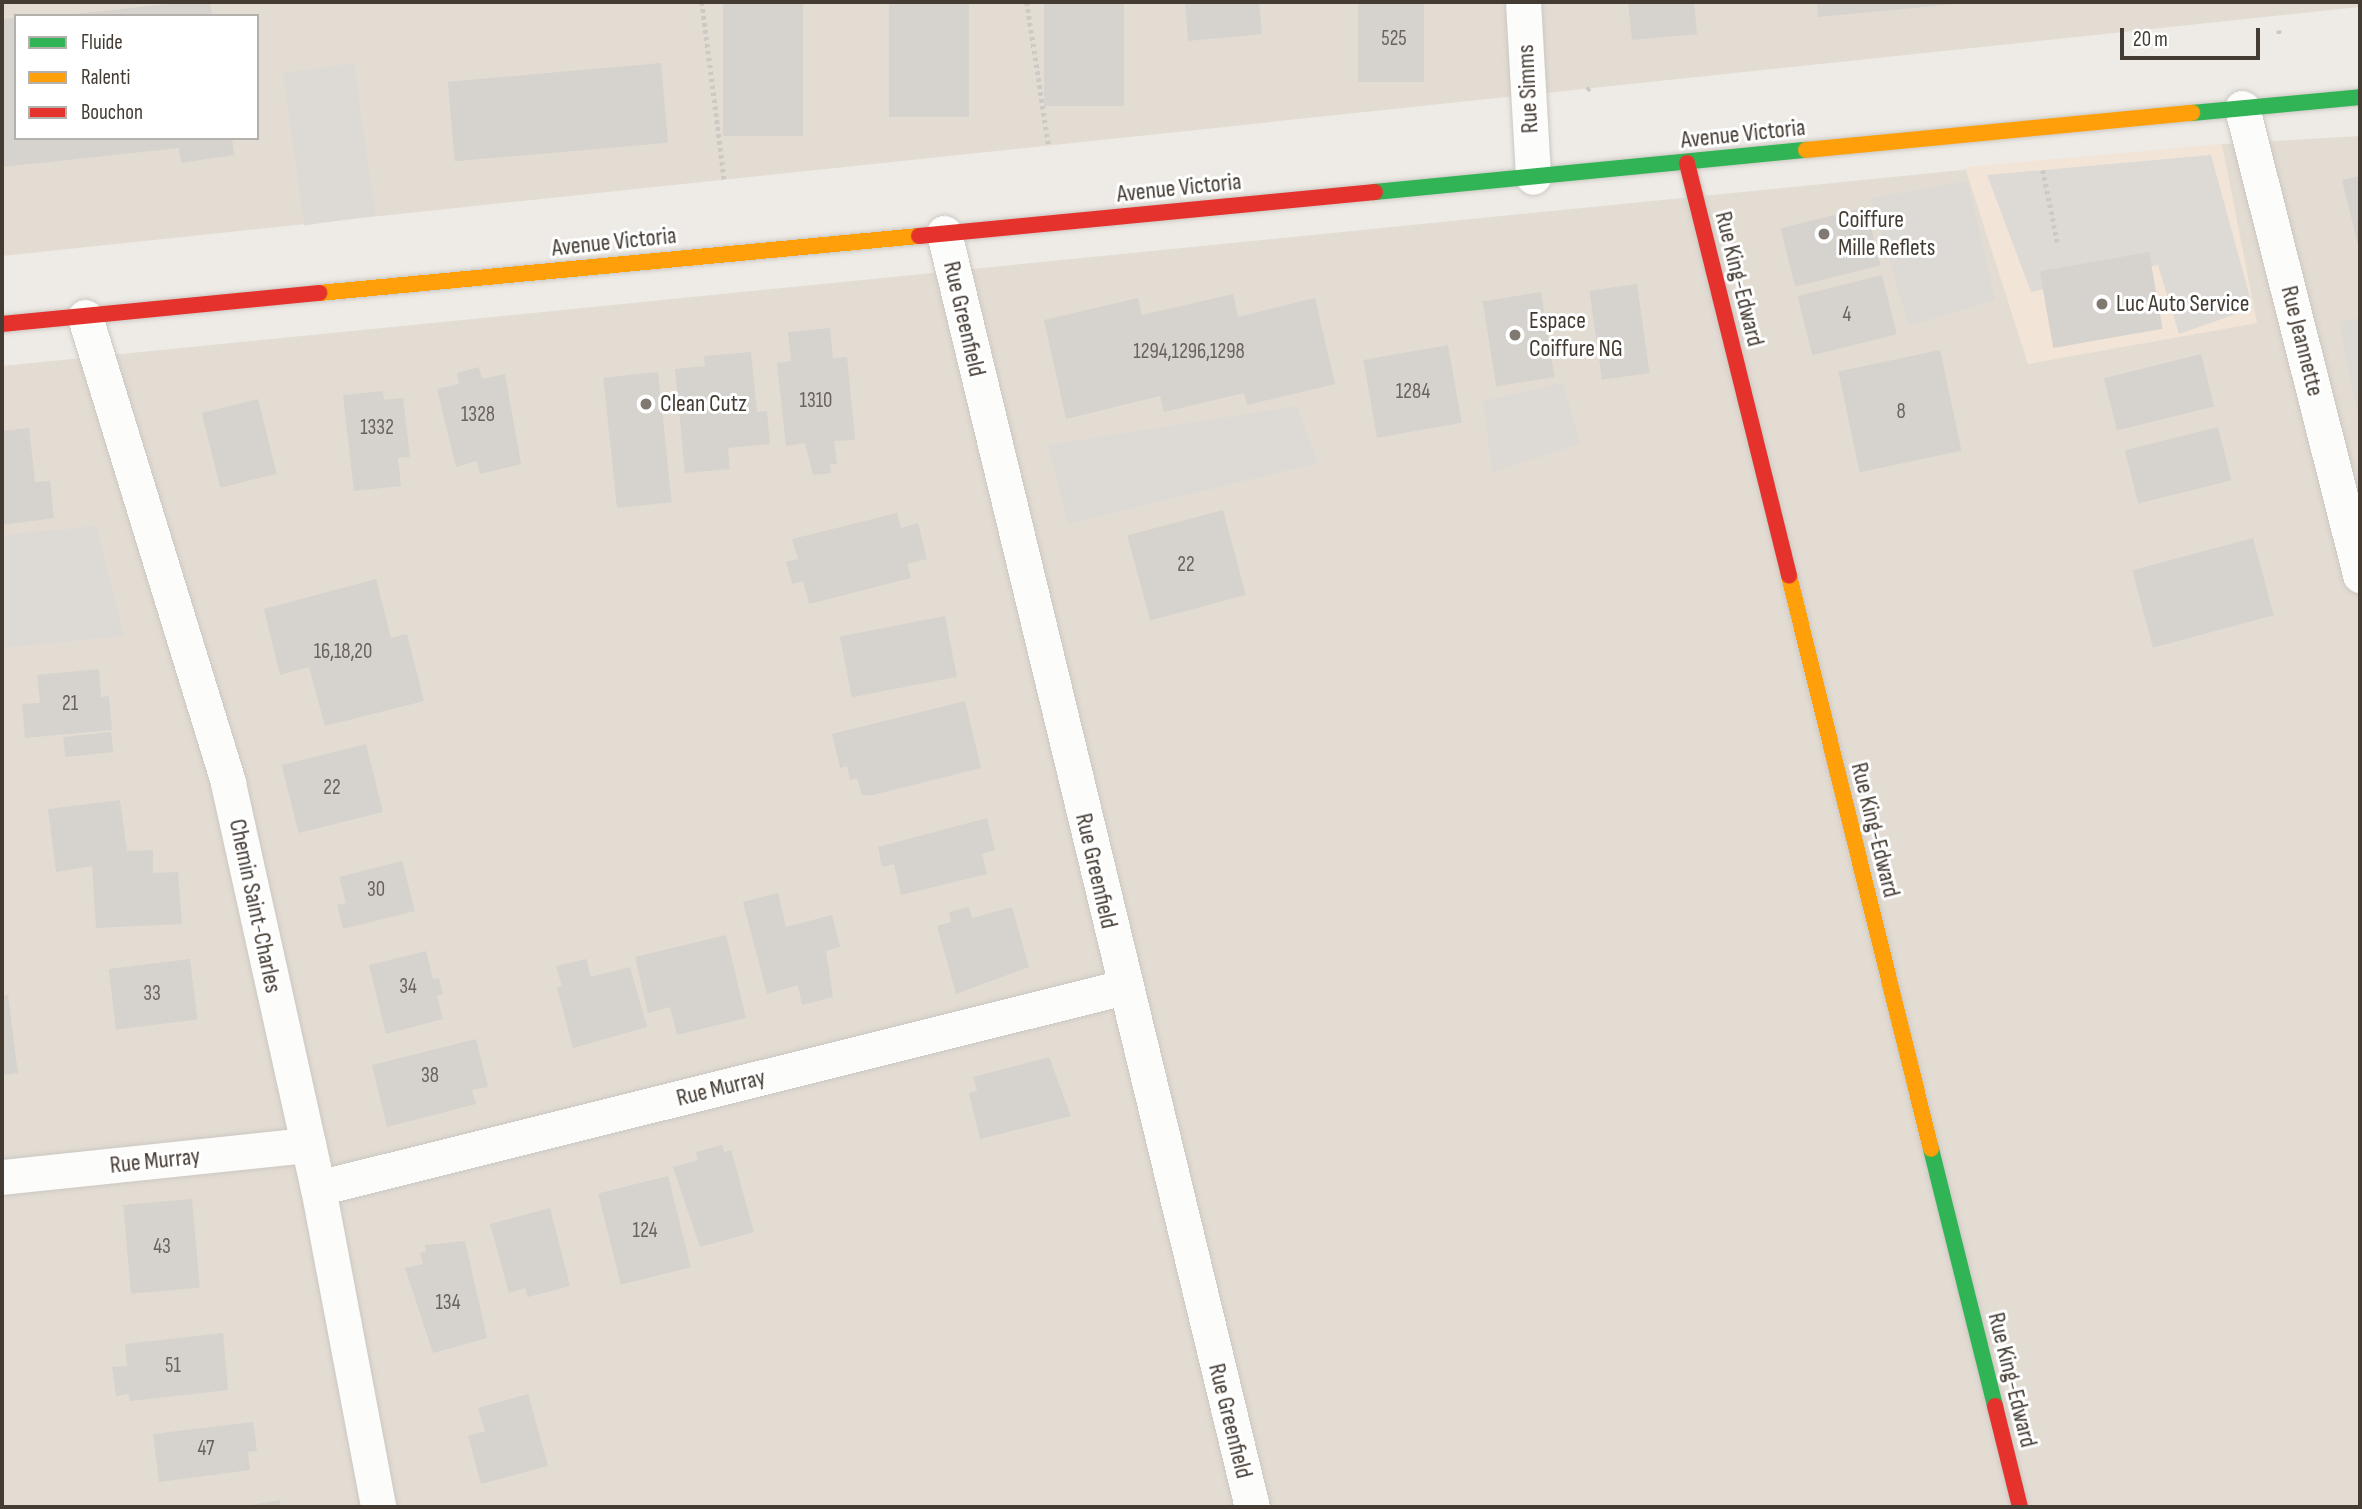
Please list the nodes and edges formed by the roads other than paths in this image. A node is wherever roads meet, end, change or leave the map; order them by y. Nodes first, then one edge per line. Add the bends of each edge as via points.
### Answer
1 (1523, 2) edge
2 (2360, 97) edge
3 (2242, 108) junction
4 (1686, 163) junction
5 (1533, 177) junction
6 (944, 233) junction
7 (85, 317) junction
8 (2, 324) edge
9 (2360, 575) edge
10 (1124, 988) junction
11 (308, 1145) junction
12 (2, 1177) edge
13 (318, 1188) junction
14 (378, 1507) edge
15 (1252, 1507) edge
16 (2020, 1507) edge

1 - 5 street, Rue Simms
2 - 3 street, Avenue Victoria
3 - 4 street, Avenue Victoria
3 - 9 street, Rue Jeannette
4 - 5 street, Avenue Victoria
4 - 16 street, Rue King-Edward
5 - 6 street, Avenue Victoria
6 - 7 street, Avenue Victoria
6 - 10 street, Rue Greenfield
7 - 8 street, Avenue Victoria
7 - 11 street, Chemin Saint-Charles via 228,783
10 - 13 street, Rue Murray
10 - 15 street, Rue Greenfield
11 - 12 street, Rue Murray
11 - 13 street, Chemin Saint-Charles
13 - 14 street, Chemin Saint-Charles

